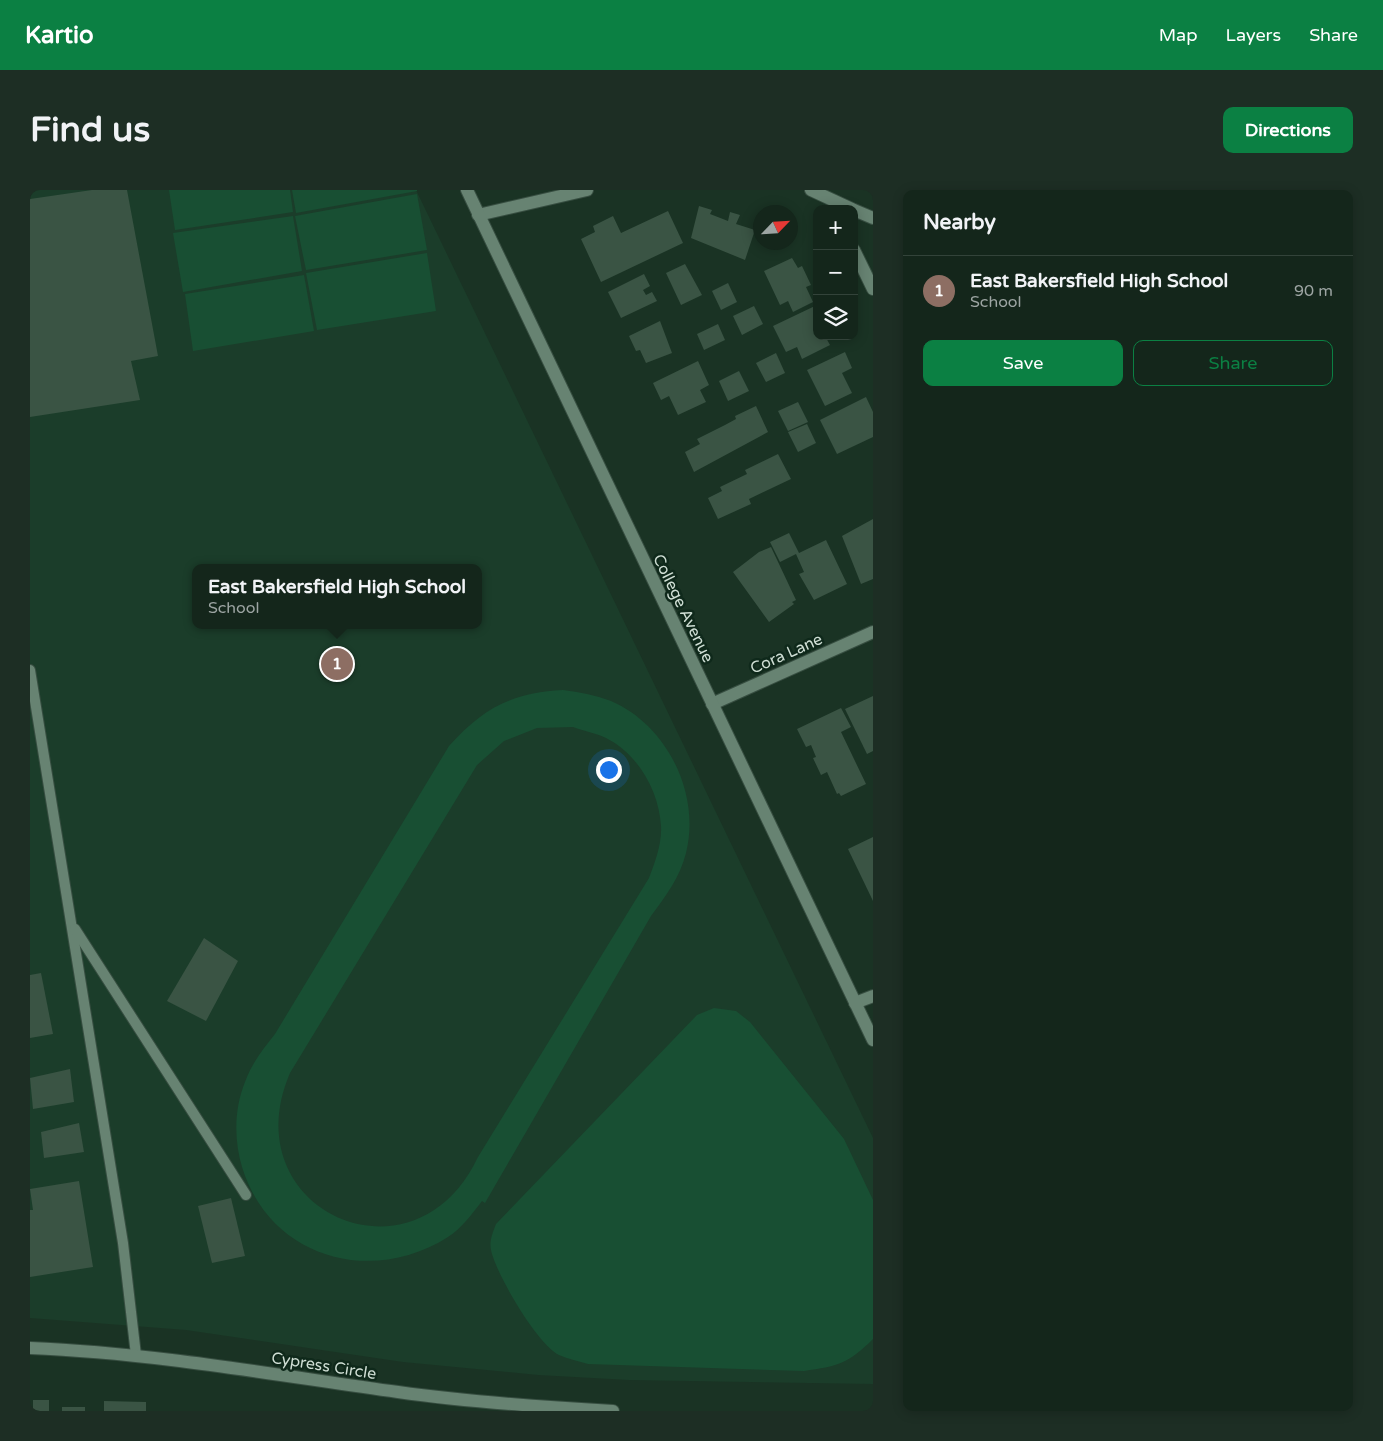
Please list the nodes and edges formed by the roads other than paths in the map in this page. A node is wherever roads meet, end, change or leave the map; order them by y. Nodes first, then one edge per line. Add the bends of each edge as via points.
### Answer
1 (467, 190) edge
2 (587, 190) edge
3 (811, 190) edge
4 (832, 204) edge
5 (858, 211) edge
6 (478, 215) junction
7 (873, 218) edge
8 (858, 258) edge
9 (873, 289) edge
10 (873, 632) edge
11 (30, 670) edge
12 (712, 704) junction
13 (72, 924) junction
14 (873, 996) edge
15 (856, 1003) junction
16 (873, 1040) edge
17 (246, 1195) dead end
18 (30, 1348) edge
19 (136, 1355) junction
20 (613, 1411) edge

1 - 6 street, College Avenue
2 - 6 street
3 - 4 street
5 - 7 street
6 - 12 street, College Avenue
8 - 9 street
10 - 12 street, Cora Lane
11 - 13 lane
12 - 15 street, College Avenue
13 - 17 lane
13 - 19 lane via 122,1243
14 - 15 street
15 - 16 street, College Avenue
18 - 19 street, Cypress Circle
19 - 20 street, Cypress Circle via 400,1393

